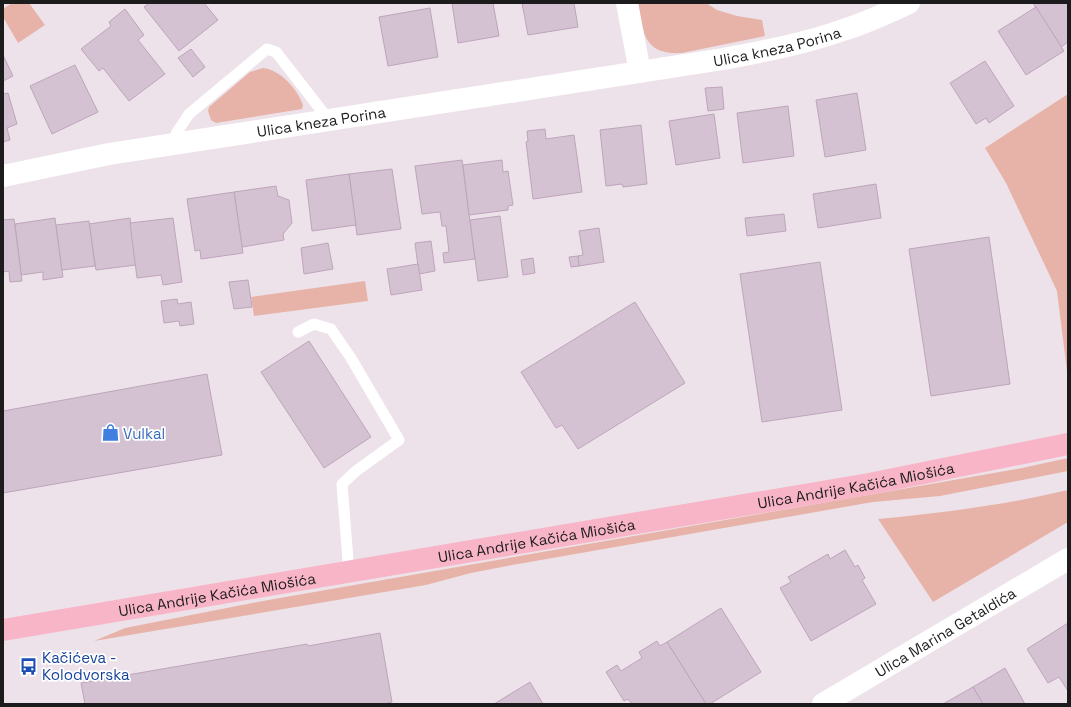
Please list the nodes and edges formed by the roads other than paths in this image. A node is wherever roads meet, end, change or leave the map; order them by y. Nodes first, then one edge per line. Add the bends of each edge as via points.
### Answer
1 (627, 3) edge
2 (909, 3) edge
3 (640, 72) junction
4 (329, 120) junction
5 (172, 144) junction
6 (3, 176) edge
7 (298, 332) dead end
8 (1068, 444) edge
9 (1068, 559) edge
10 (349, 573) junction
11 (3, 630) edge
12 (823, 704) edge

1 - 3 street
2 - 3 street, Ulica kneza Porina via 867,22 796,44
3 - 4 street, Ulica kneza Porina
4 - 5 street, Ulica kneza Porina
4 - 5 lane via 276,52 267,49 189,114
5 - 6 street, Ulica kneza Porina
7 - 10 lane via 314,324 331,329 399,440 342,484
8 - 10 main road, Ulica Andrije Kačića Miošića via 869,484
9 - 12 street, Ulica Marina Getaldića
10 - 11 main road, Ulica Andrije Kačića Miošića

